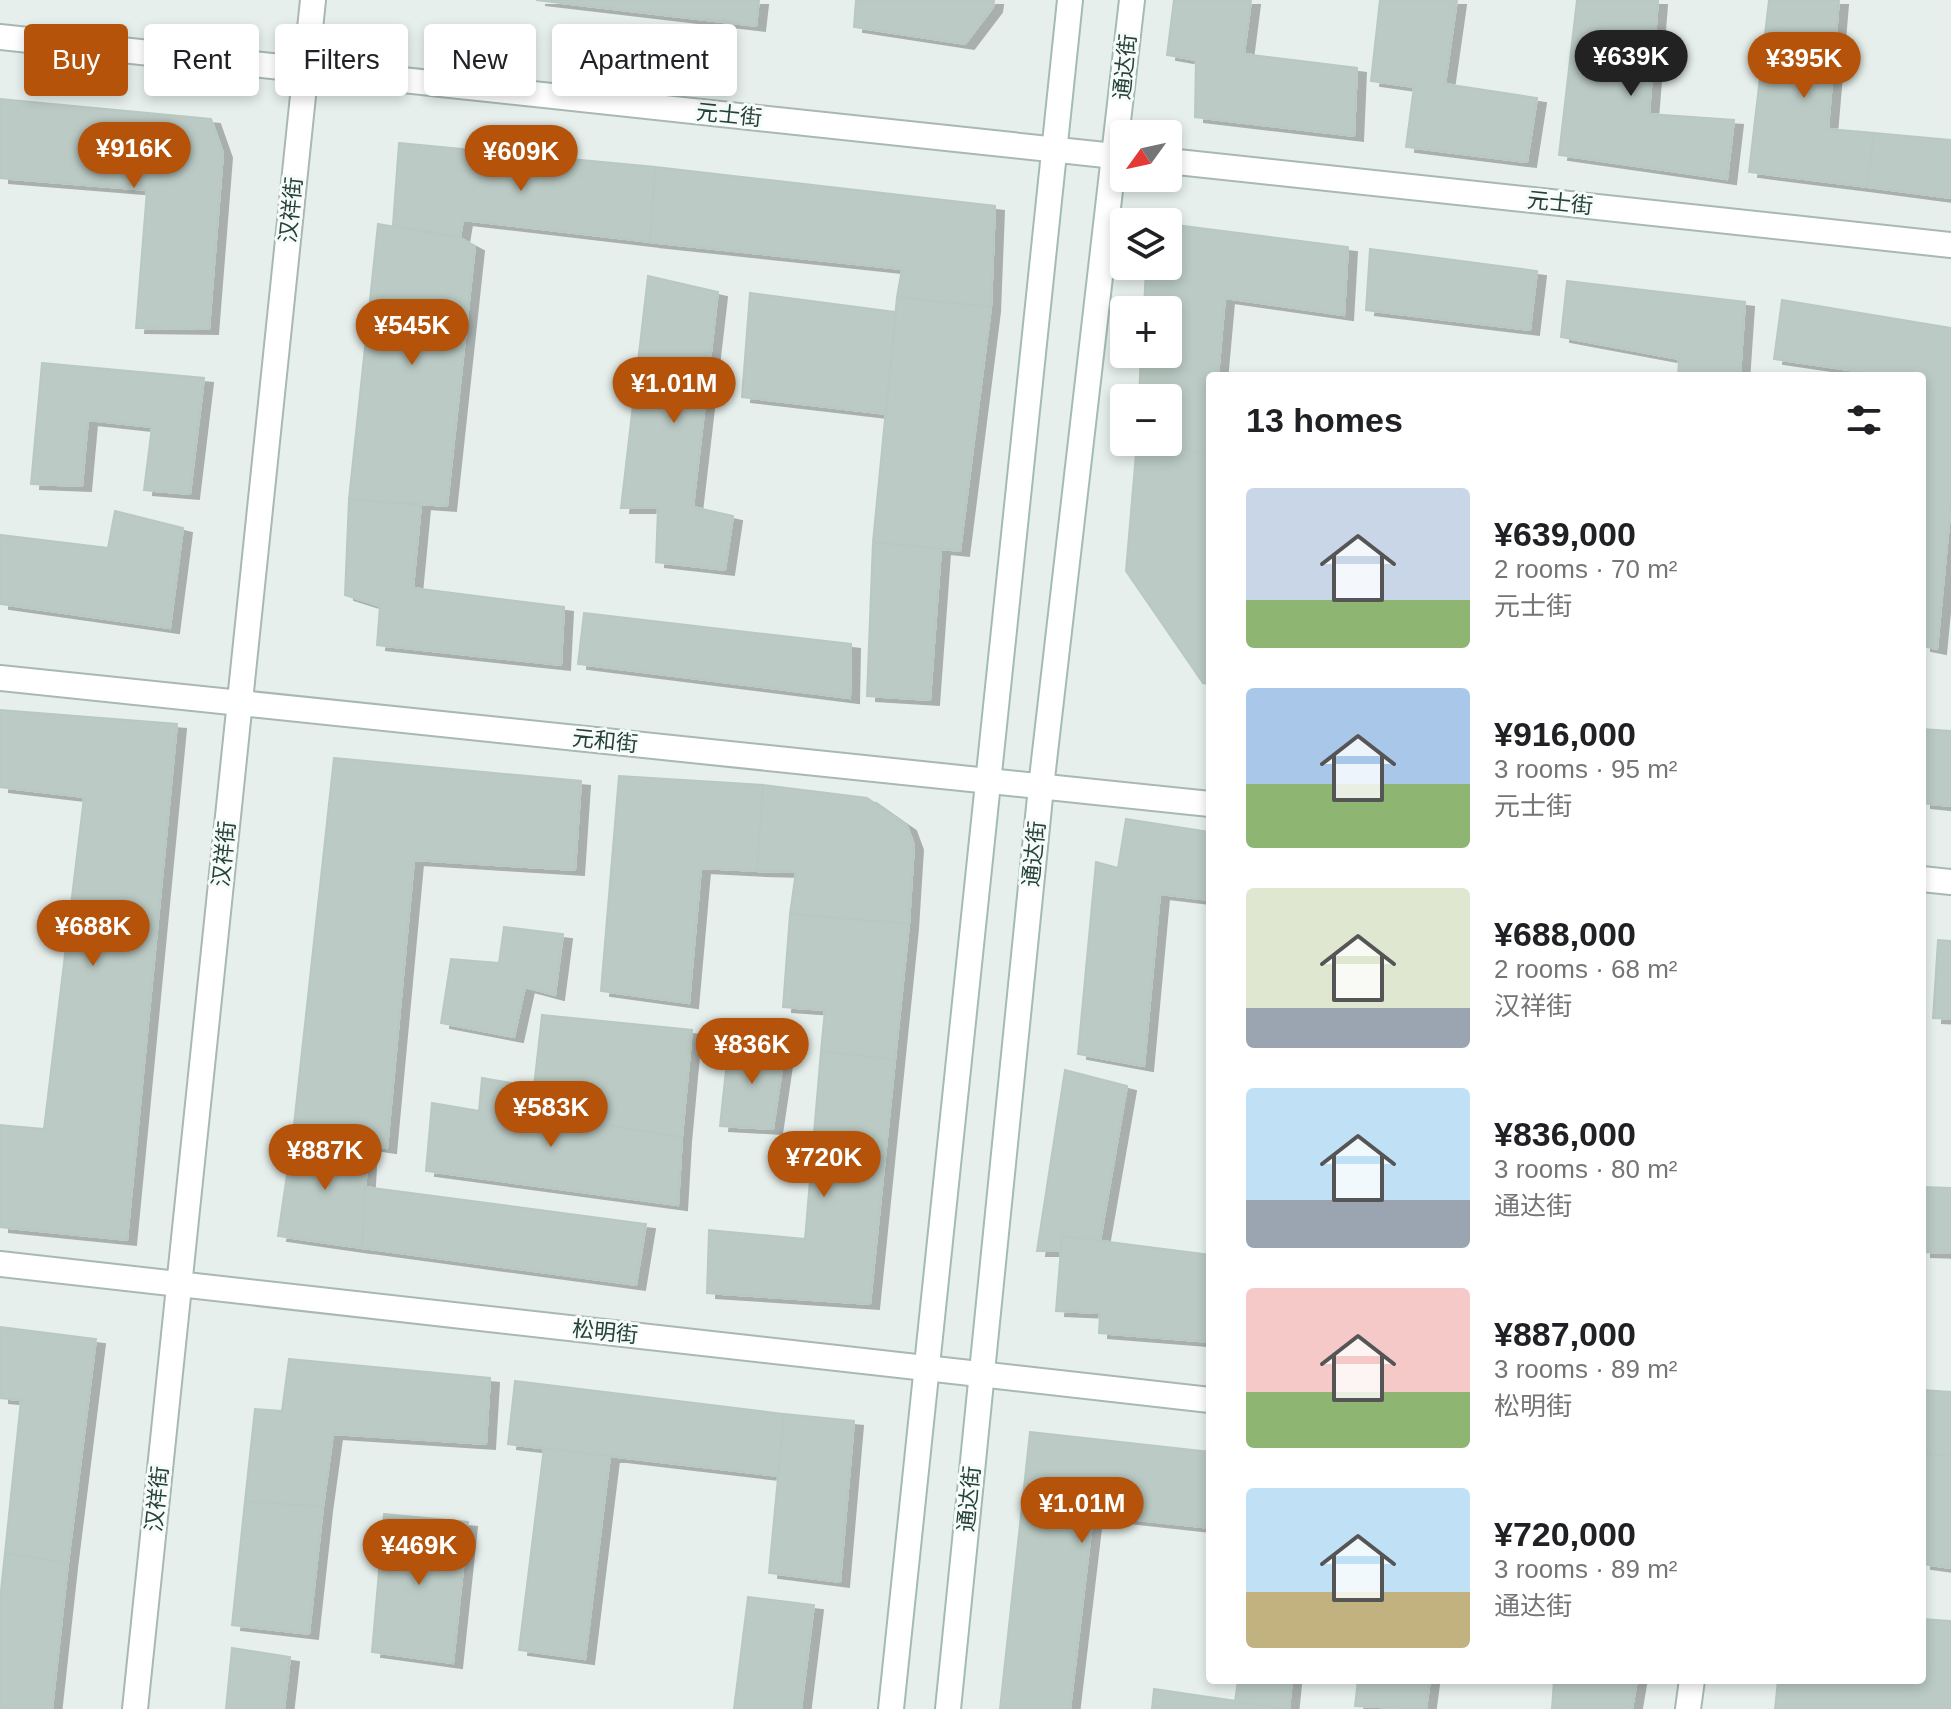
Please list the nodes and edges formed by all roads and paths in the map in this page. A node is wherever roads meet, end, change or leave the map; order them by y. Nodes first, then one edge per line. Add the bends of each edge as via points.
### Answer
1 (313, 0) edge
2 (1070, 0) edge
3 (1132, 0) edge
4 (311, 24) edge
5 (0, 37) edge
6 (275, 67) edge
7 (408, 81) edge
8 (303, 96) edge
9 (1123, 120) edge
10 (1054, 149) junction
11 (1110, 155) edge
12 (1182, 163) edge
13 (1115, 192) edge
14 (1951, 245) edge
15 (0, 678) edge
16 (240, 703) junction
17 (987, 781) junction
18 (1041, 787) junction
19 (1206, 804) edge
20 (1926, 879) edge
21 (1951, 882) edge
22 (0, 1264) edge
23 (179, 1284) junction
24 (926, 1368) junction
25 (981, 1374) junction
26 (1206, 1400) edge
27 (1691, 1684) edge
28 (135, 1709) edge
29 (891, 1709) edge
30 (948, 1709) edge
31 (1688, 1709) edge

1 - 4 street, 汉祥街
2 - 10 street
3 - 9 street, 通达街
5 - 6 street, 元士街
7 - 10 street, 元士街
8 - 16 street, 汉祥街
10 - 11 street, 元士街
10 - 17 street
12 - 14 street, 元士街
13 - 18 street, 通达街
15 - 16 street, 元和街
16 - 17 street, 元和街
16 - 23 street, 汉祥街
17 - 18 street, 元和街
17 - 24 street
18 - 19 street, 元和街
18 - 25 street, 通达街
20 - 21 street
22 - 23 street, 松明街
23 - 24 street, 松明街
23 - 28 street, 汉祥街
24 - 25 street, 松明街
24 - 29 street
25 - 26 street, 松明街
25 - 30 street, 通达街
27 - 31 street

